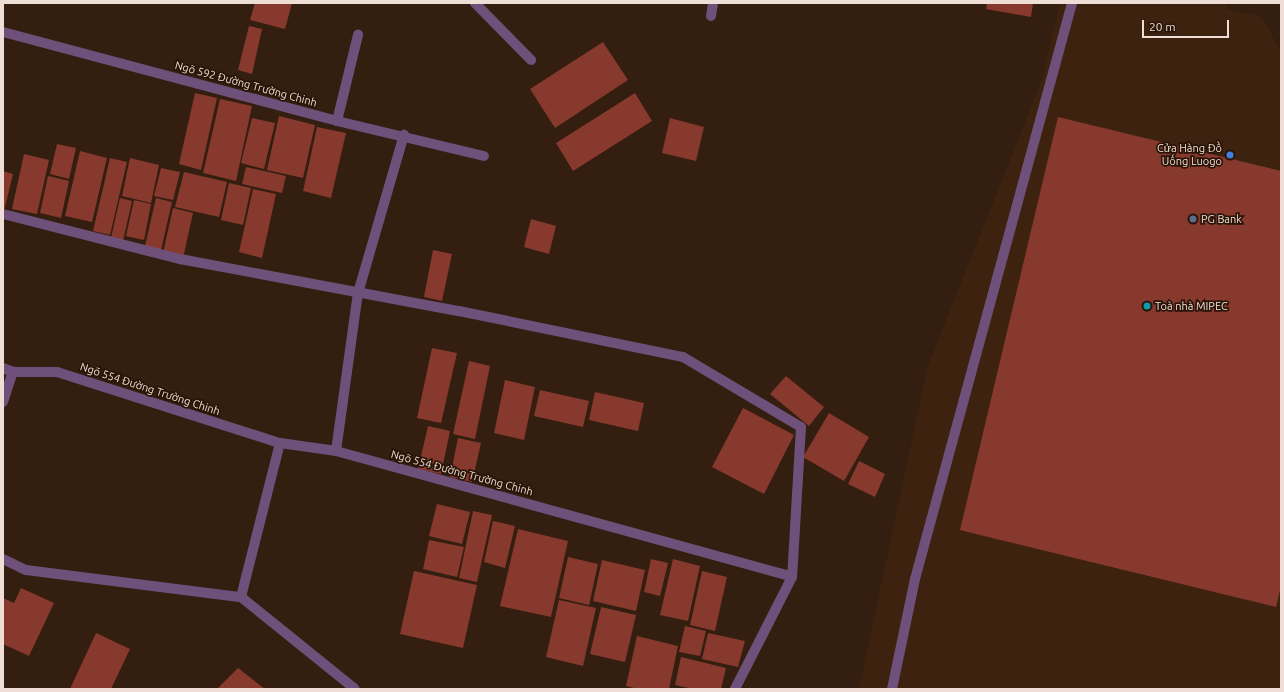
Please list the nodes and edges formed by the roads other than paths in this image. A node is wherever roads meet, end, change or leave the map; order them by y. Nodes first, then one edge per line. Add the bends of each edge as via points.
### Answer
1 (475, 3) edge
2 (713, 3) edge
3 (1072, 3) edge
4 (711, 16) dead end
5 (3, 32) edge
6 (358, 35) dead end
7 (531, 60) dead end
8 (337, 121) junction
9 (404, 136) junction
10 (484, 156) dead end
11 (3, 214) edge
12 (358, 292) junction
13 (3, 368) edge
14 (13, 372) junction
15 (3, 402) edge
16 (280, 443) junction
17 (336, 451) junction
18 (3, 559) edge
19 (792, 577) junction
20 (242, 597) junction
21 (355, 689) edge
22 (735, 689) edge
23 (892, 689) edge

1 - 7 lane
2 - 4 lane
3 - 23 lane via 917,571
5 - 8 lane, Ngõ 592 Đường Trường Chinh
6 - 8 lane
8 - 9 lane, Ngõ 592 Đường Trường Chinh
9 - 10 lane, Ngõ 592 Đường Trường Chinh
9 - 12 lane
11 - 12 lane via 180,259
12 - 17 lane
12 - 19 lane via 683,357 801,428
13 - 14 lane, Ngõ 554 Đường Trường Chinh
14 - 15 lane
14 - 16 lane, Ngõ 554 Đường Trường Chinh via 57,372
16 - 17 lane, Ngõ 554 Đường Trường Chinh
16 - 20 lane
17 - 19 lane, Ngõ 554 Đường Trường Chinh
18 - 20 lane via 26,570
19 - 22 lane
20 - 21 lane

